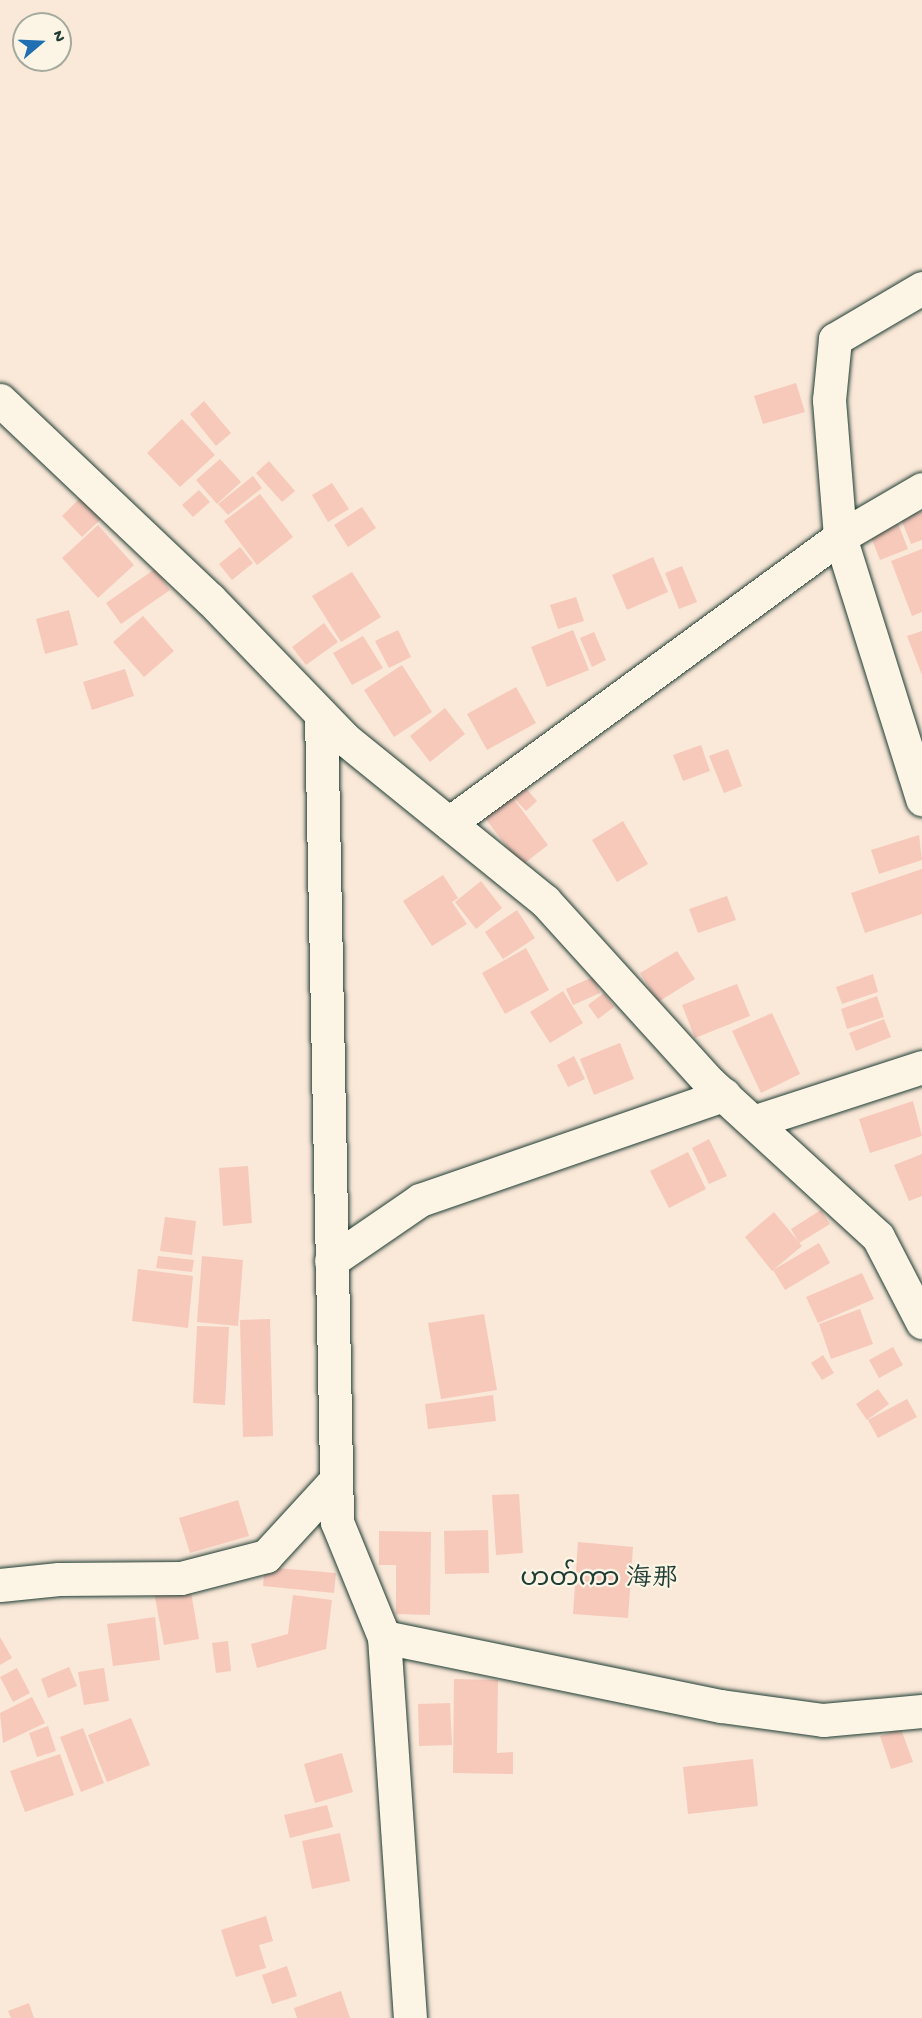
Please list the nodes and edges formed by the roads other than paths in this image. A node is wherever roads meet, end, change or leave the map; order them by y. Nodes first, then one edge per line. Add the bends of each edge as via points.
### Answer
1 (922, 288) edge
2 (0, 399) edge
3 (922, 489) edge
4 (840, 537) junction
5 (321, 715) junction
6 (922, 799) edge
7 (449, 824) junction
8 (922, 1067) edge
9 (724, 1095) junction
10 (753, 1122) junction
11 (331, 1261) junction
12 (922, 1322) edge
13 (336, 1480) junction
14 (0, 1585) edge
15 (384, 1637) junction
16 (922, 1711) edge
17 (410, 2018) edge

1 - 4 street via 836,339 829,400
2 - 5 street via 210,599
3 - 4 street
4 - 6 street
4 - 7 street
5 - 7 street
5 - 11 street
7 - 9 street via 545,901
8 - 10 street
9 - 10 street
9 - 11 street via 420,1200
10 - 12 street via 878,1237
11 - 13 street
13 - 14 street via 266,1556 181,1578 59,1579
13 - 15 street via 337,1522
15 - 16 street via 822,1720
15 - 17 street

